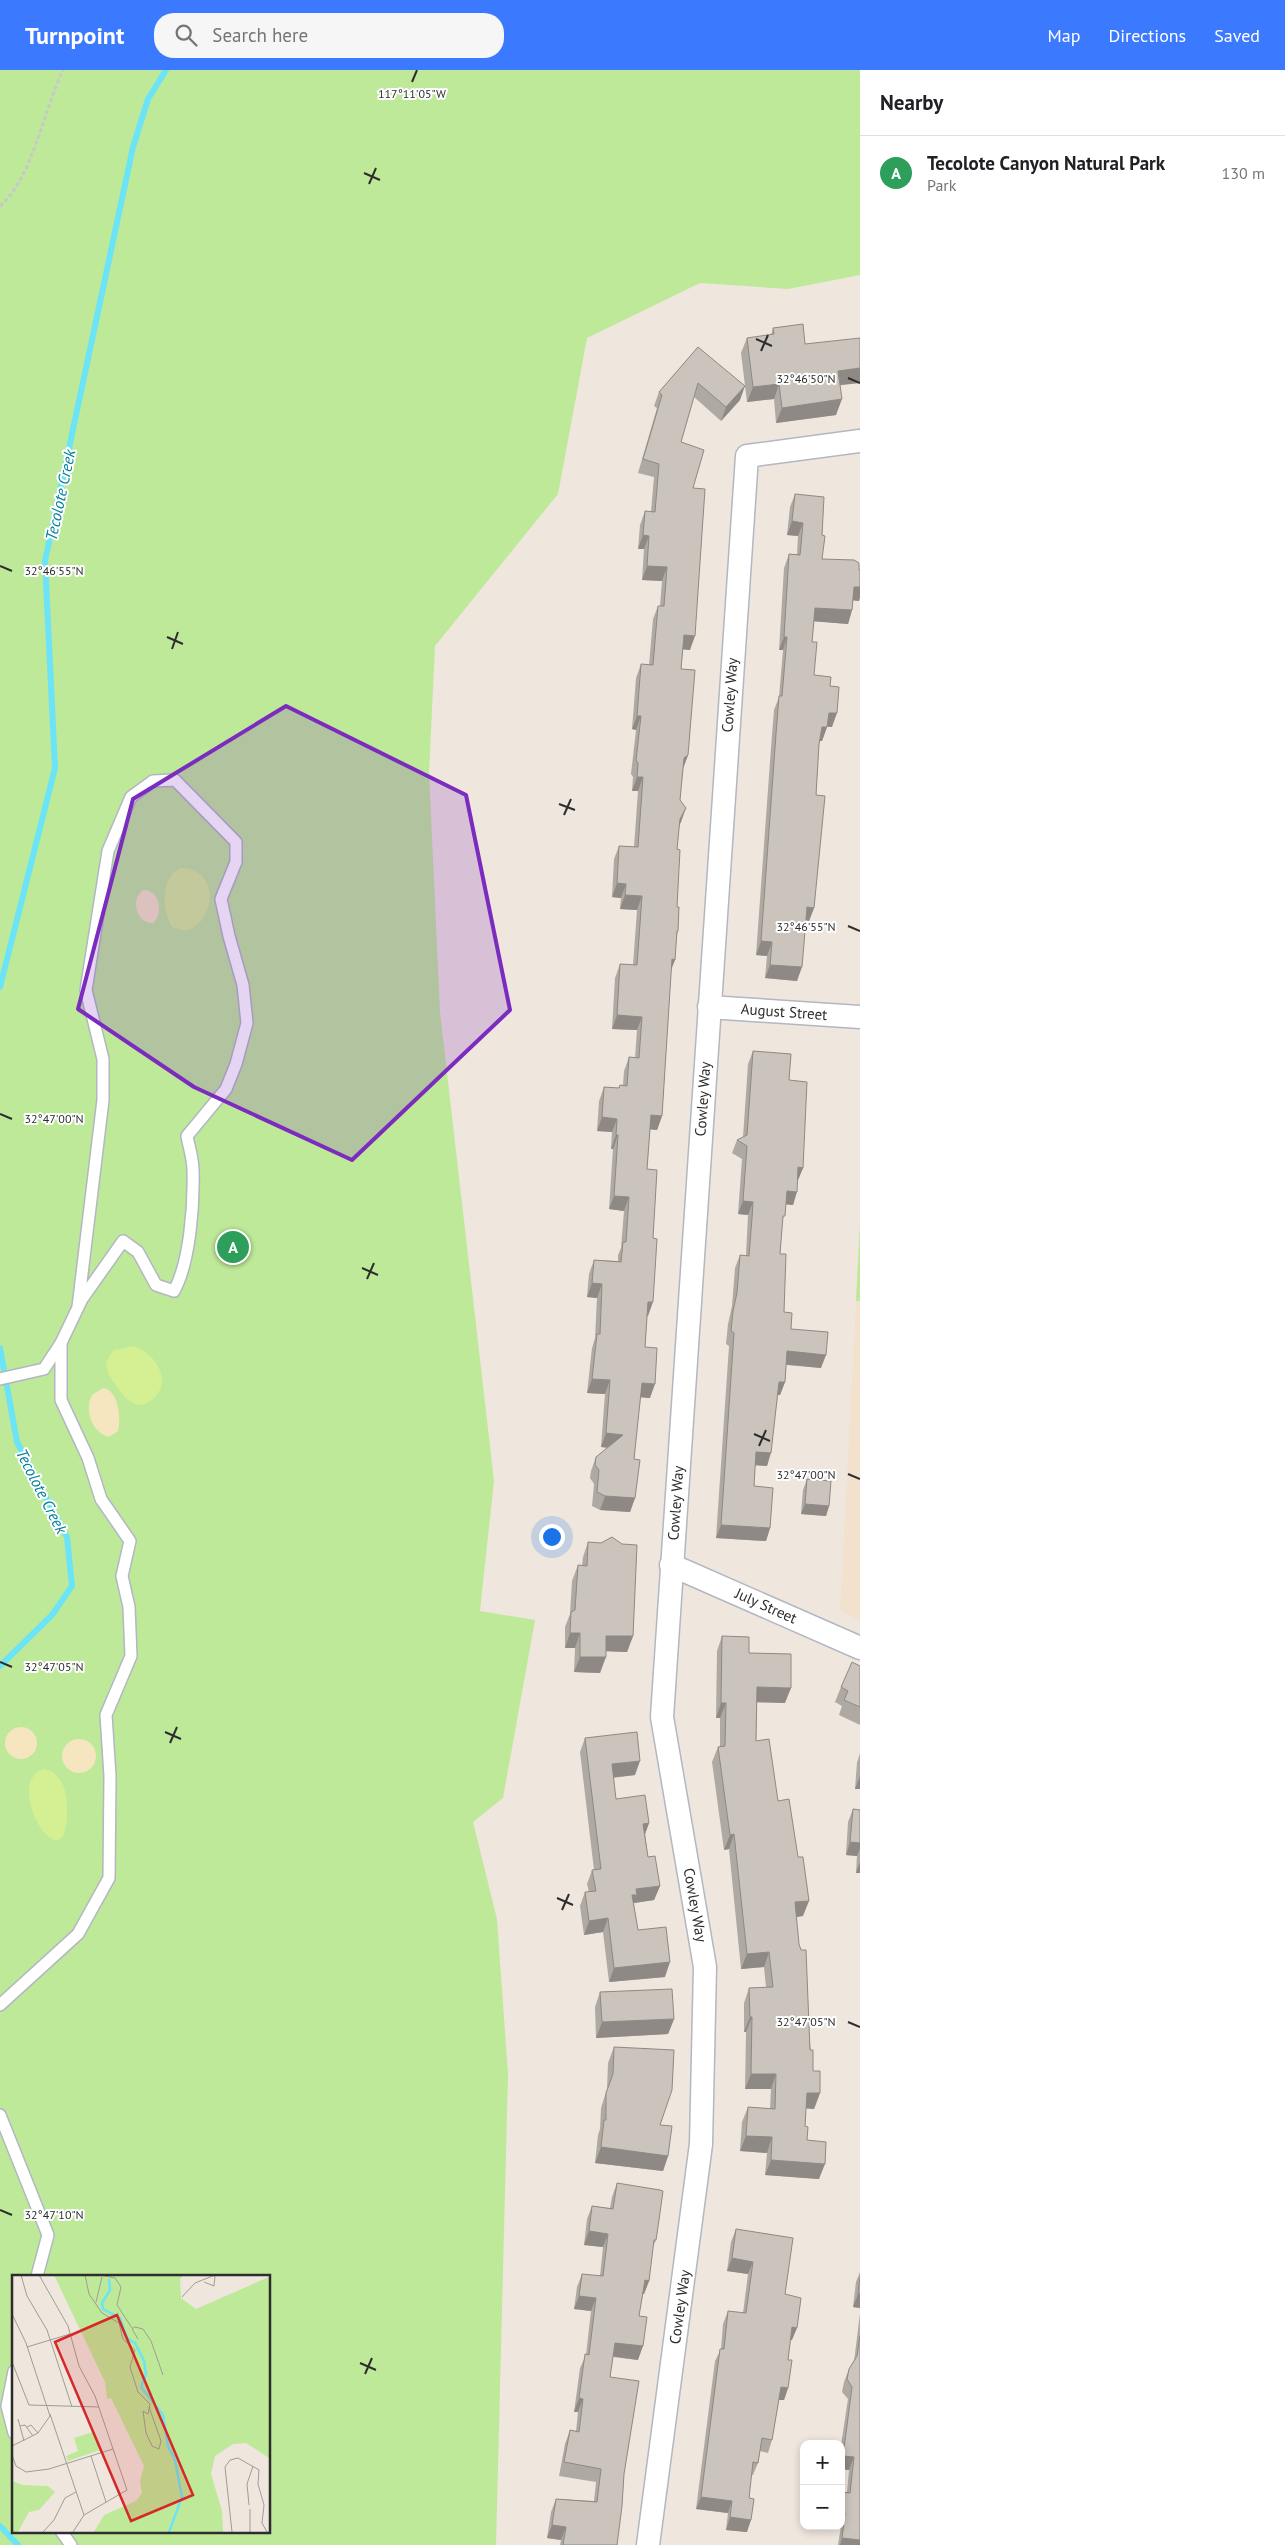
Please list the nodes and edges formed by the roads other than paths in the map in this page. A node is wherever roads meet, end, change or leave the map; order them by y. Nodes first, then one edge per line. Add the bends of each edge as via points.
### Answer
1 (860, 441) edge
2 (709, 1007) junction
3 (860, 1017) edge
4 (78, 1307) junction
5 (61, 1343) junction
6 (0, 1379) edge
7 (671, 1565) junction
8 (860, 1648) edge
9 (0, 2005) edge
10 (0, 2115) edge
11 (37, 2275) edge
12 (12, 2381) edge
13 (12, 2425) edge
14 (62, 2532) edge
15 (71, 2545) edge
16 (648, 2545) edge

1 - 2 street, Cowley Way via 747,456
2 - 3 street, August Street
2 - 7 street, Cowley Way
4 - 4 lane via 123,1241 138,1252 156,1285 174,1292 182,1276 189,1238 193,1169 187,1136 226,1089 247,1023 243,985 221,899 236,862 236,842 175,780 154,781 131,797 108,851 86,990 103,1059 104,1100
4 - 5 lane
5 - 6 lane via 44,1369
5 - 9 lane via 60,1400 88,1458 101,1499 130,1541 122,1576 131,1656 106,1715 110,1776 109,1878 78,1934
7 - 8 street, July Street
7 - 16 street, Cowley Way via 662,1717 706,1967 701,2144
10 - 11 lane via 48,2236
12 - 13 lane via 7,2406
14 - 15 lane

